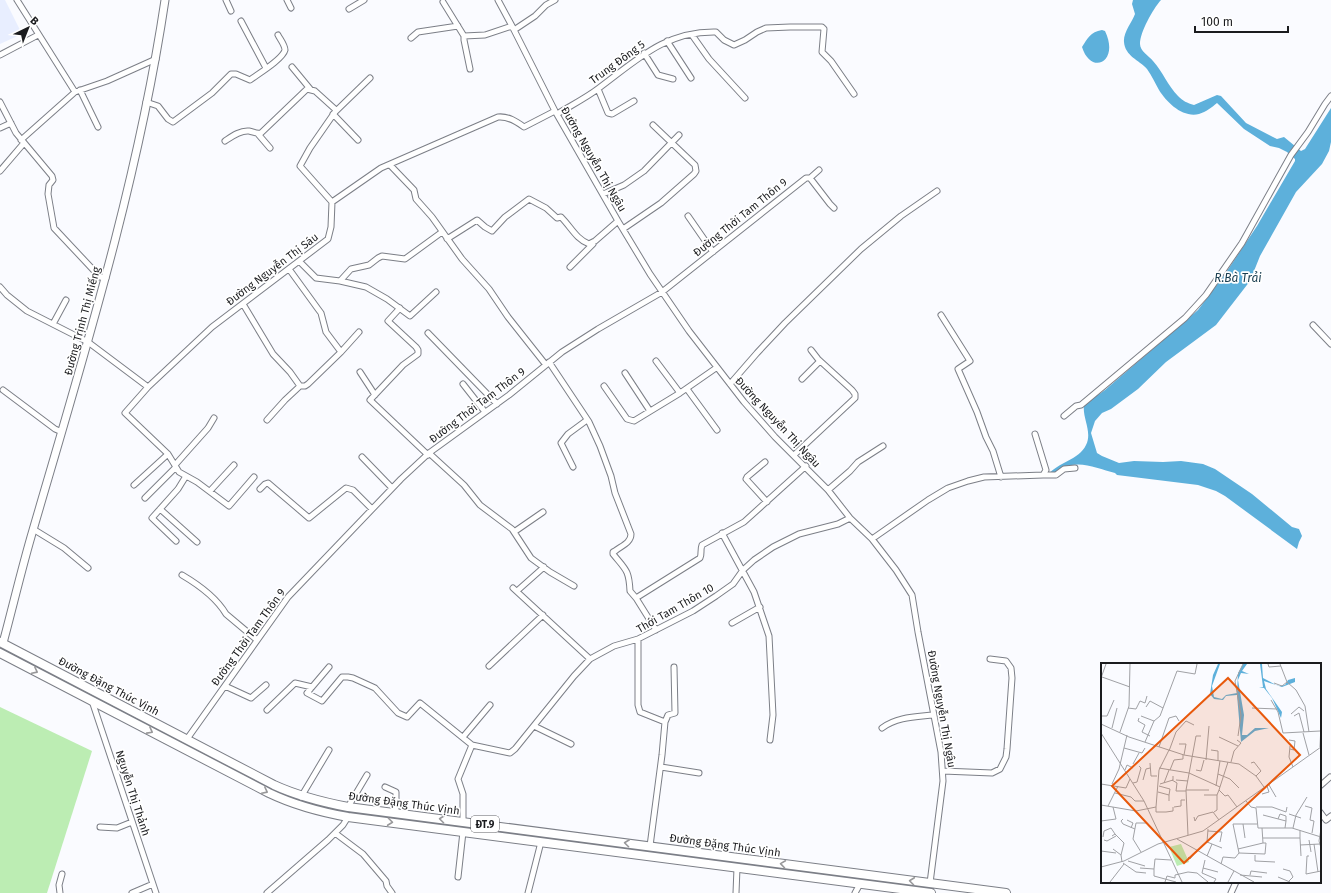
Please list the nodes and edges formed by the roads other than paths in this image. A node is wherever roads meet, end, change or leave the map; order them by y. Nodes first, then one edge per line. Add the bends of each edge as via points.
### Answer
1 (17, 0) edge
2 (165, 0) edge
3 (226, 0) edge
4 (287, 0) edge
5 (364, 0) edge
6 (498, 0) edge
7 (554, 0) edge
8 (443, 2) dead end
9 (290, 8) dead end
10 (349, 9) dead end
11 (231, 11) dead end
12 (241, 21) dead end
13 (458, 26) junction
14 (513, 28) junction
15 (38, 35) junction
16 (278, 35) dead end
17 (692, 35) junction
18 (464, 36) junction
19 (412, 38) dead end
20 (667, 42) junction
21 (644, 53) junction
22 (0, 55) edge
23 (156, 59) junction
24 (292, 67) dead end
25 (266, 68) junction
26 (470, 69) dead end
27 (370, 78) dead end
28 (691, 78) dead end
29 (673, 79) dead end
30 (598, 89) junction
31 (311, 90) junction
32 (77, 91) junction
33 (854, 94) dead end
34 (1331, 96) edge
35 (745, 98) dead end
36 (634, 101) dead end
37 (0, 102) edge
38 (146, 102) junction
39 (335, 112) junction
40 (556, 113) junction
41 (11, 123) junction
42 (654, 124) dead end
43 (98, 127) dead end
44 (0, 128) edge
45 (258, 134) junction
46 (679, 135) dead end
47 (358, 140) dead end
48 (23, 141) junction
49 (225, 141) dead end
50 (671, 143) junction
51 (270, 148) dead end
52 (390, 165) junction
53 (0, 169) edge
54 (819, 170) dead end
55 (810, 178) junction
56 (937, 191) dead end
57 (603, 194) junction
58 (332, 202) junction
59 (834, 208) dead end
60 (688, 216) dead end
61 (618, 221) junction
62 (623, 229) junction
63 (442, 232) junction
64 (447, 239) junction
65 (595, 241) junction
66 (713, 252) junction
67 (300, 262) junction
68 (570, 266) dead end
69 (289, 269) junction
70 (106, 278) junction
71 (340, 281) junction
72 (0, 287) edge
73 (436, 292) dead end
74 (662, 292) junction
75 (66, 300) dead end
76 (243, 304) junction
77 (400, 308) junction
78 (941, 315) dead end
79 (53, 324) junction
80 (1313, 325) dead end
81 (359, 332) dead end
82 (428, 333) dead end
83 (88, 342) junction
84 (1331, 344) edge
85 (811, 350) dead end
86 (341, 352) junction
87 (656, 361) dead end
88 (820, 361) junction
89 (547, 364) junction
90 (716, 368) junction
91 (360, 372) dead end
92 (625, 373) dead end
93 (802, 379) dead end
94 (463, 384) dead end
95 (730, 384) junction
96 (300, 386) junction
97 (604, 386) dead end
98 (148, 387) junction
99 (687, 389) junction
100 (3, 390) dead end
101 (680, 394) junction
102 (375, 395) junction
103 (497, 404) junction
104 (650, 411) junction
105 (485, 412) junction
106 (1064, 416) dead end
107 (214, 418) dead end
108 (267, 420) dead end
109 (587, 420) junction
110 (717, 430) dead end
111 (62, 432) junction
112 (1035, 434) dead end
113 (883, 446) dead end
114 (168, 454) junction
115 (428, 454) junction
116 (794, 455) junction
117 (362, 457) dead end
118 (765, 462) dead end
119 (234, 465) dead end
120 (175, 466) junction
121 (806, 466) junction
122 (573, 467) dead end
123 (1075, 468) dead end
124 (1043, 475) junction
125 (186, 476) junction
126 (254, 477) dead end
127 (1001, 477) junction
128 (134, 485) dead end
129 (392, 488) junction
130 (260, 489) dead end
131 (828, 490) junction
132 (210, 491) junction
133 (145, 498) dead end
134 (767, 502) junction
135 (160, 509) junction
136 (372, 509) junction
137 (543, 512) dead end
138 (850, 518) junction
139 (33, 529) junction
140 (514, 532) junction
141 (722, 533) junction
142 (872, 539) junction
143 (176, 540) dead end
144 (197, 542) dead end
145 (544, 567) junction
146 (88, 568) dead end
147 (743, 570) junction
148 (182, 575) dead end
149 (574, 586) dead end
150 (636, 598) junction
151 (760, 607) junction
152 (543, 615) junction
153 (732, 623) dead end
154 (656, 630) junction
155 (638, 639) junction
156 (257, 640) junction
157 (2, 642) edge
158 (0, 653) edge
159 (590, 659) junction
160 (990, 659) dead end
161 (489, 666) dead end
162 (329, 667) dead end
163 (674, 667) dead end
164 (266, 685) dead end
165 (225, 686) junction
166 (312, 688) junction
167 (92, 700) junction
168 (490, 705) dead end
169 (267, 710) dead end
170 (933, 715) junction
171 (665, 722) junction
172 (534, 726) junction
173 (882, 728) dead end
174 (463, 737) junction
175 (187, 739) junction
176 (770, 740) dead end
177 (571, 744) dead end
178 (472, 745) junction
179 (329, 750) dead end
180 (661, 767) junction
181 (943, 771) junction
182 (699, 773) dead end
183 (367, 775) dead end
184 (1330, 777) dead end
185 (1321, 785) edge
186 (385, 787) dead end
187 (301, 797) junction
188 (348, 807) junction
189 (396, 813) junction
190 (1321, 813) edge
191 (1331, 816) edge
192 (348, 817) junction
193 (132, 822) junction
194 (463, 822) junction
195 (100, 827) dead end
196 (463, 832) junction
197 (335, 833) junction
198 (541, 842) junction
199 (650, 846) junction
200 (737, 868) junction
201 (62, 874) dead end
202 (458, 877) dead end
203 (930, 883) junction
204 (1236, 883) edge
205 (153, 884) junction
206 (860, 884) junction
207 (885, 890) edge
208 (60, 893) edge
209 (132, 893) edge
210 (156, 893) edge
211 (268, 893) edge
212 (392, 893) edge
213 (528, 893) edge
214 (736, 893) edge
215 (856, 893) edge
216 (930, 893) edge
217 (1006, 893) edge
218 (1231, 893) edge

1 - 15 street
2 - 23 main road, Đường Trịnh Thị Miếng
3 - 11 street
4 - 9 street
5 - 10 street
6 - 14 street, Đường Nguyễn Thị Ngâu
7 - 14 street
8 - 13 street
12 - 25 street
13 - 18 street
13 - 19 street via 418,32
14 - 18 street via 485,35
14 - 40 street, Đường Nguyễn Thị Ngâu
15 - 22 street
15 - 32 street
16 - 25 street via 284,51 280,58
17 - 20 street, Trung Đông 5
17 - 33 street, Trung Đông 5 via 716,32 724,40 734,44 766,28 822,27 822,52 831,60
17 - 35 street via 709,59
18 - 26 street
20 - 21 street, Trung Đông 5
20 - 28 street
21 - 29 street via 658,75
21 - 30 street, Trung Đông 5
23 - 32 street
23 - 38 main road, Đường Trịnh Thị Miếng
24 - 31 street
25 - 38 street via 250,80 231,74 212,93 173,122 158,106
27 - 39 street
30 - 36 street via 608,113 612,114
30 - 40 street, Trung Đông 5
31 - 39 street
31 - 45 street via 307,89 298,96
32 - 43 street
32 - 48 street
34 - 106 street via 1291,155 1242,243 1206,295 1185,318 1095,394
37 - 41 street
38 - 70 main road, Đường Trịnh Thị Miếng
39 - 47 street
39 - 58 street via 300,166
40 - 52 street via 524,127 504,116 498,117
40 - 57 street, Đường Nguyễn Thị Ngâu
41 - 44 street
41 - 48 street
42 - 50 street
45 - 49 street via 243,131
45 - 51 street
46 - 50 street
48 - 53 street
48 - 70 street via 52,176 48,194 54,228 100,277
50 - 57 street via 644,171 624,185
50 - 62 street via 695,166 696,171 661,203
52 - 58 street via 381,168
52 - 63 street via 414,190 416,199
54 - 55 street, Đường Thời Tam Thôn 9
55 - 59 street
55 - 66 street, Đường Thời Tam Thôn 9 via 798,183
56 - 95 street via 861,249 785,323
57 - 61 street, Đường Nguyễn Thị Ngâu
58 - 67 street, Đường Nguyễn Thị Sáu via 328,240
60 - 66 street
61 - 62 street, Đường Nguyễn Thị Ngâu
61 - 65 street
62 - 74 street, Đường Nguyễn Thị Ngâu
63 - 64 street
63 - 71 street via 405,259 382,256 369,265 351,269
64 - 65 street via 477,220 492,231 505,217 529,199 558,218 561,217 581,241 589,244
64 - 89 street
65 - 68 street
66 - 74 street, Đường Thời Tam Thôn 9
67 - 69 street, Đường Nguyễn Thị Sáu
67 - 71 street via 316,278
69 - 76 street, Đường Nguyễn Thị Sáu
69 - 86 street via 321,313 326,332
70 - 83 main road, Đường Trịnh Thị Miếng
71 - 77 street via 366,287
72 - 79 street via 27,311
73 - 77 street via 410,316
74 - 89 street, Đường Thời Tam Thôn 9 via 598,329
74 - 90 street, Đường Nguyễn Thị Ngâu
75 - 79 street
76 - 96 street via 274,354
76 - 98 street, Đường Nguyễn Thị Sáu via 212,327
77 - 102 street via 388,321 418,350 418,354 403,365
78 - 127 street via 970,361 958,369 993,451
79 - 83 street
80 - 84 street
81 - 86 street
82 - 103 street
83 - 98 street
83 - 111 main road, Đường Trịnh Thị Miếng
85 - 88 street
86 - 96 street via 308,384
87 - 101 street
88 - 93 street
88 - 116 street via 852,390 855,398
89 - 103 street, Đường Thời Tam Thôn 9
89 - 109 street
90 - 95 street, Đường Nguyễn Thị Ngâu
90 - 99 street
91 - 102 street
92 - 104 street
94 - 105 street
95 - 116 street, Đường Nguyễn Thị Ngâu via 775,437
96 - 108 street
97 - 104 street via 627,419 634,421
98 - 114 street, Đường Nguyễn Thị Sáu via 125,413
99 - 101 street
99 - 110 street
100 - 111 street
101 - 104 street
102 - 115 street via 370,400
103 - 105 street, Đường Thời Tam Thôn 9
105 - 115 street, Đường Thời Tam Thôn 9
107 - 120 street
109 - 122 street via 568,434 561,443
109 - 150 street via 600,446 631,534 629,541 613,552 627,572 630,591
111 - 139 main road, Đường Trịnh Thị Miếng
112 - 124 street via 1046,470
113 - 131 street via 858,462
114 - 120 street
114 - 128 street
115 - 129 street, Đường Thời Tam Thôn 9
115 - 140 street via 464,485 480,505
116 - 121 street, Đường Nguyễn Thị Ngâu
117 - 129 street
118 - 134 street via 746,479
119 - 132 street
120 - 125 street
120 - 133 street
121 - 131 street, Đường Nguyễn Thị Ngâu
121 - 134 street
123 - 124 street via 1064,469 1056,476
124 - 127 street
125 - 132 street
125 - 135 street
126 - 132 street via 229,506
127 - 142 street via 968,481 948,488
129 - 136 street, Đường Thời Tam Thôn 9
130 - 136 street via 268,483 309,518 346,488 353,490
131 - 138 street, Đường Nguyễn Thị Ngâu
134 - 141 street via 744,522
135 - 143 street via 152,518
135 - 144 street
136 - 156 street, Đường Thời Tam Thôn 9 via 288,597
137 - 140 street
138 - 142 street, Đường Nguyễn Thị Ngâu
138 - 147 street, Thới Tam Thôn 10 via 838,524 799,534 773,547
139 - 146 street via 64,548
139 - 157 main road, Đường Trịnh Thị Miếng
140 - 145 street via 531,558
141 - 147 street
141 - 150 street via 702,545 700,558
142 - 170 street, Đường Nguyễn Thị Ngâu via 912,595
145 - 149 street
145 - 152 street via 515,590
147 - 151 street
147 - 154 street, Thới Tam Thôn 10 via 733,584 716,596
148 - 156 street via 204,589 226,614
150 - 154 street
151 - 153 street
151 - 176 street via 769,636 773,715
152 - 159 street
152 - 161 street
154 - 155 street, Thới Tam Thôn 10
155 - 159 street via 614,646
155 - 171 street, Thới Tam Thôn 10 via 640,712
156 - 165 street, Đường Thời Tam Thôn 9
157 - 158 main road
157 - 175 main road, Đường Đặng Thúc Vịnh / ĐT.9
158 -> 167 main road, Đường Đặng Thúc Vịnh / ĐT.9
159 - 172 street
160 - 181 street via 1006,661 1011,668 1007,750 1002,765 992,773
162 - 166 street
163 - 171 street via 674,713 668,715
164 - 165 street via 251,698
165 - 175 street, Đường Thời Tam Thôn 9
166 - 169 street via 295,683
166 - 174 street via 307,693 322,701 342,677 348,676 375,688 398,713 407,717 420,703
167 -> 192 main road, Đường Đặng Thúc Vịnh / ĐT.9 via 286,801 316,811
167 - 193 street, Nguyễn Thị Thảnh
168 - 174 street
170 - 173 street via 904,718 890,722
170 - 181 street, Đường Nguyễn Thị Ngâu
171 - 180 street
172 - 177 street
172 - 178 street via 510,753
174 - 178 street
175 - 187 main road, Đường Đặng Thúc Vịnh / ĐT.9
178 - 194 street via 458,779 462,794
179 - 187 street
180 - 182 street
180 - 199 street
181 - 203 street, Đường Nguyễn Thị Ngâu
183 - 188 street
184 - 185 street
186 - 189 street via 396,792
187 - 188 main road, Đường Đặng Thúc Vịnh / ĐT.9
188 - 189 main road, Đường Đặng Thúc Vịnh / ĐT.9
194 -> 189 main road, Đường Đặng Thúc Vịnh / ĐT.9
190 - 191 street via 1326,820
192 -> 196 main road, Đường Đặng Thúc Vịnh / ĐT.9
192 - 197 street
193 - 195 street via 116,828
193 - 205 street, Nguyễn Thị Thảnh
199 -> 194 main road, Đường Đặng Thúc Vịnh / ĐT.9
196 - 198 main road, Đường Đặng Thúc Vịnh / ĐT.9
196 - 202 street
197 - 211 street
197 - 212 street via 363,854 386,881
198 - 200 main road, Đường Đặng Thúc Vịnh / ĐT.9
198 - 213 street
203 -> 199 main road, Đường Đặng Thúc Vịnh / ĐT.9
200 - 206 main road, Đường Đặng Thúc Vịnh / ĐT.9
200 - 214 street
201 - 208 street
203 - 216 main road
203 - 217 main road, Đường Đặng Thúc Vịnh / ĐT.9
204 - 218 street
205 - 209 street
205 - 210 street, Nguyễn Thị Thảnh
206 - 207 main road, Đường Đặng Thúc Vịnh / ĐT.9
206 - 215 street
207 - 216 main road, Đường Đặng Thúc Vịnh / ĐT.9

